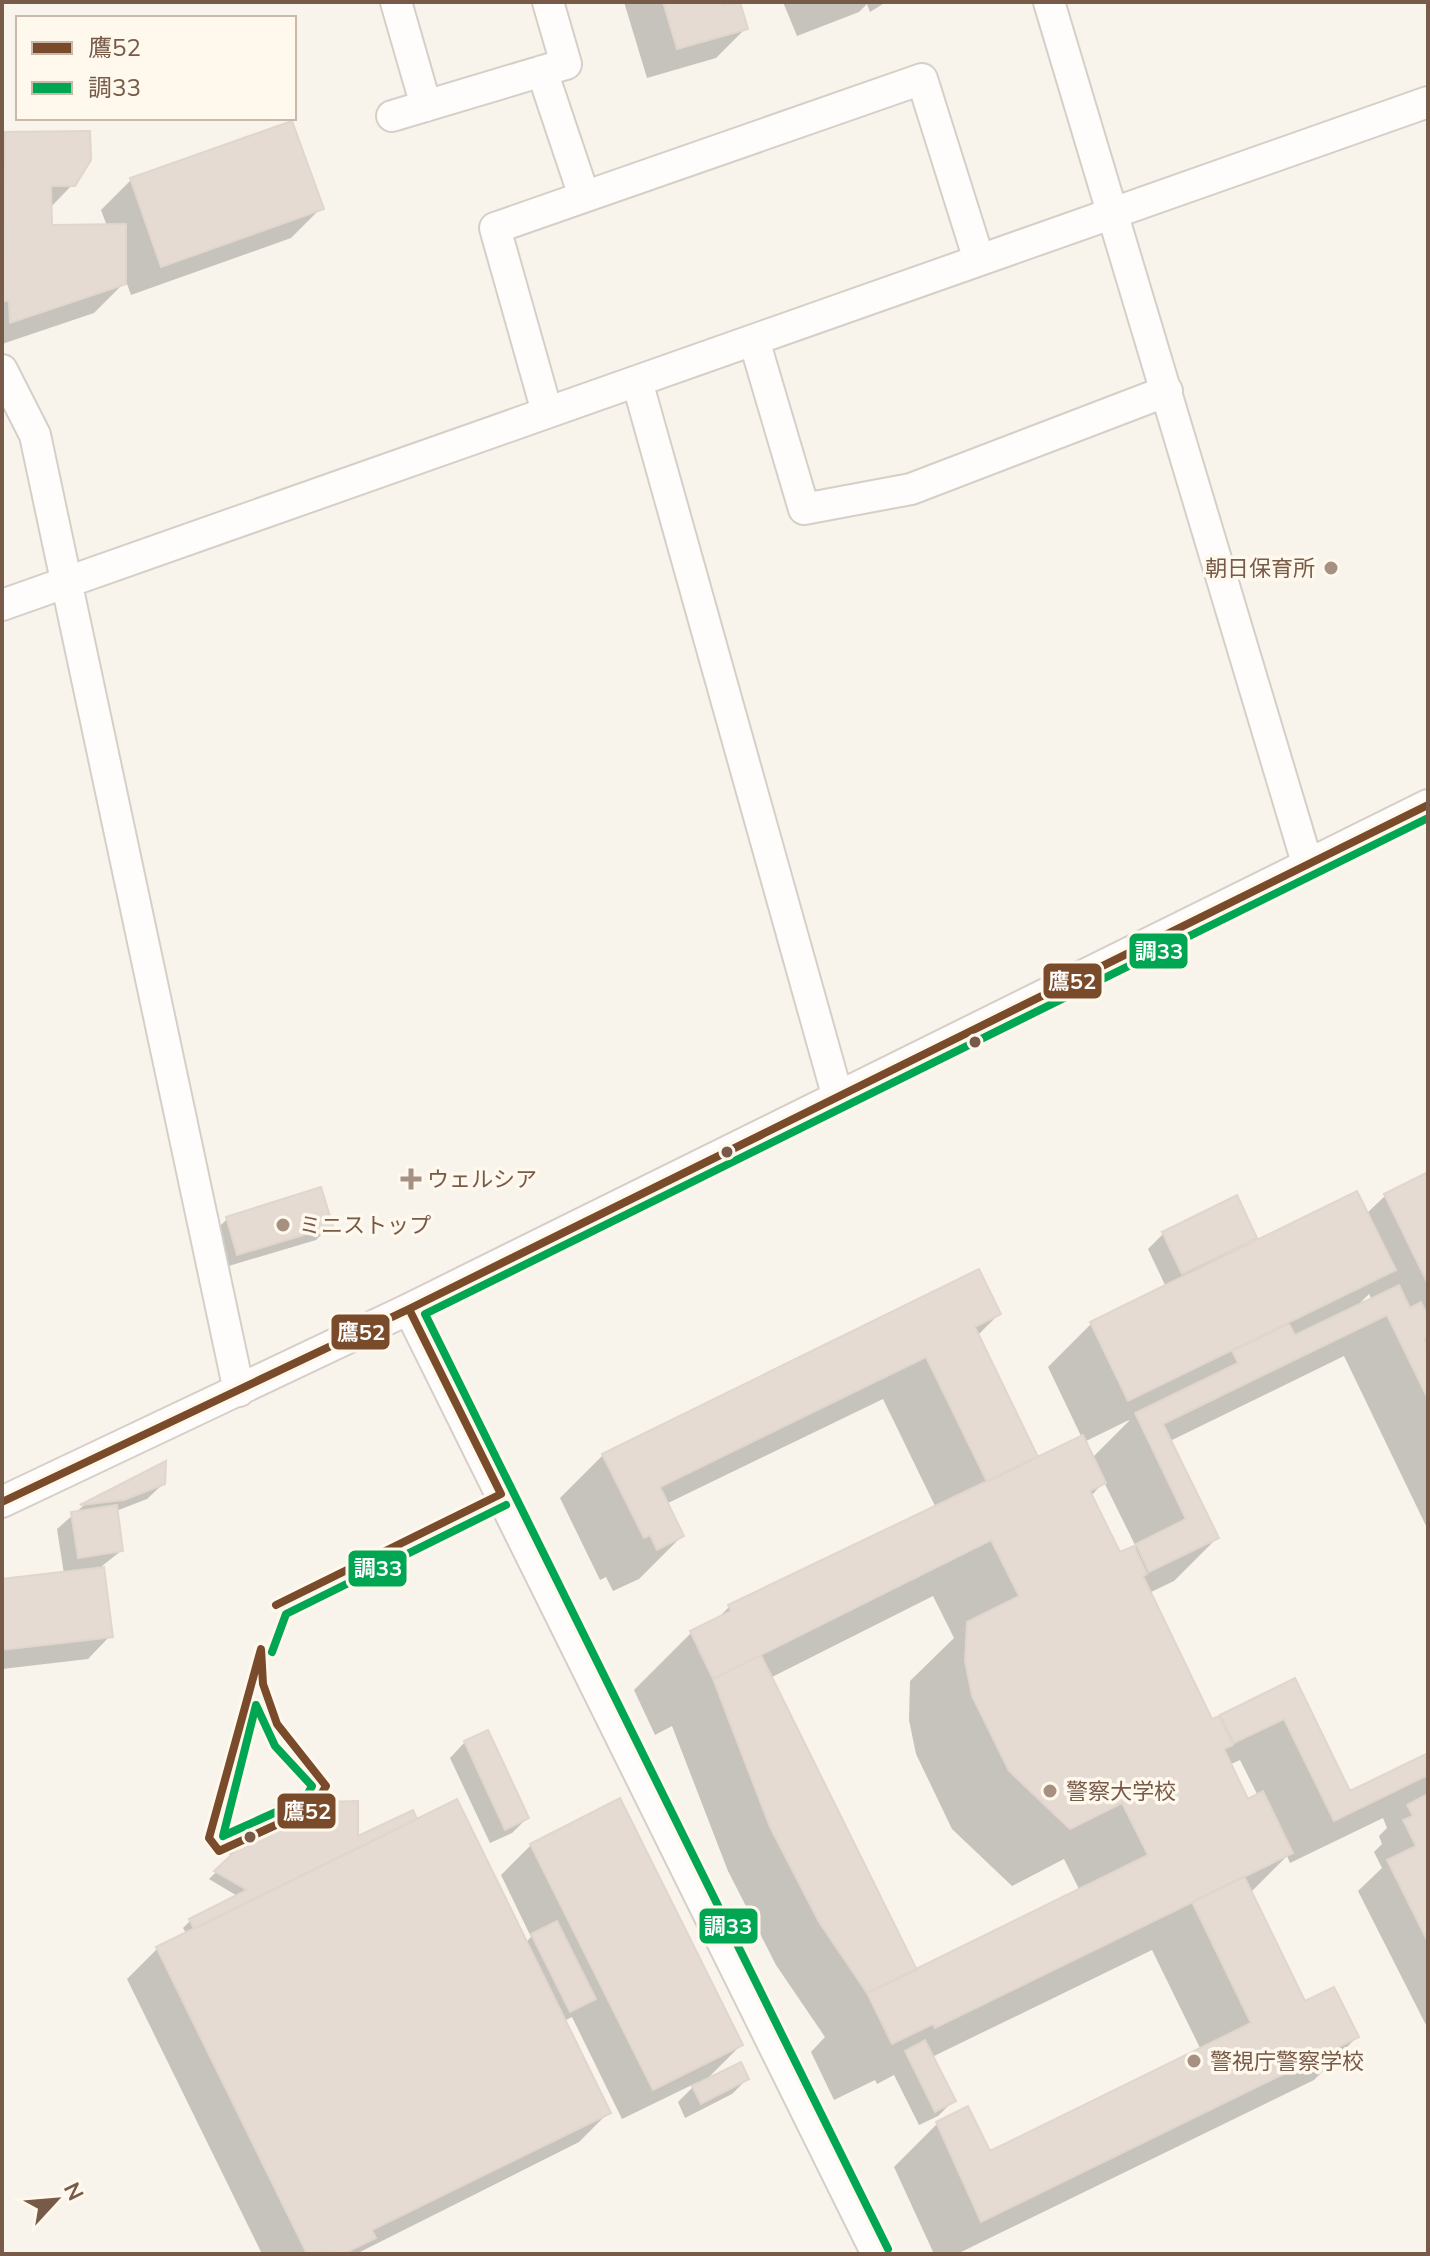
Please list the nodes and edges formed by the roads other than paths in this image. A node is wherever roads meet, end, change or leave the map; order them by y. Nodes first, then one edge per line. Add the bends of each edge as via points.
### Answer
1 (396, 2) edge
2 (548, 2) edge
3 (1049, 2) edge
4 (542, 71) junction
5 (1428, 102) edge
6 (426, 106) junction
7 (392, 116) dead end
8 (584, 196) junction
9 (1111, 214) junction
10 (979, 260) junction
11 (754, 340) junction
12 (2, 370) edge
13 (637, 381) junction
14 (1167, 391) junction
15 (547, 412) junction
16 (66, 582) junction
17 (2, 605) edge
18 (1428, 805) edge
19 (1308, 866) junction
20 (838, 1098) junction
21 (409, 1309) junction
22 (239, 1391) junction
23 (2, 1502) edge
24 (877, 2254) edge

1 - 6 street
2 - 4 street via 566,64
3 - 9 street
4 - 6 street
4 - 8 street
5 - 9 street
6 - 7 street
8 - 10 street via 922,79
8 - 15 street via 495,228
9 - 10 street
9 - 14 street
10 - 11 street
11 - 13 street
11 - 14 street via 804,509 911,489
12 - 16 street via 35,435
13 - 15 street
13 - 20 street
14 - 19 street
15 - 16 street
16 - 17 street
16 - 22 street
18 - 19 street
19 - 20 street
20 - 21 street
21 - 22 street
21 - 24 street
22 - 23 street

